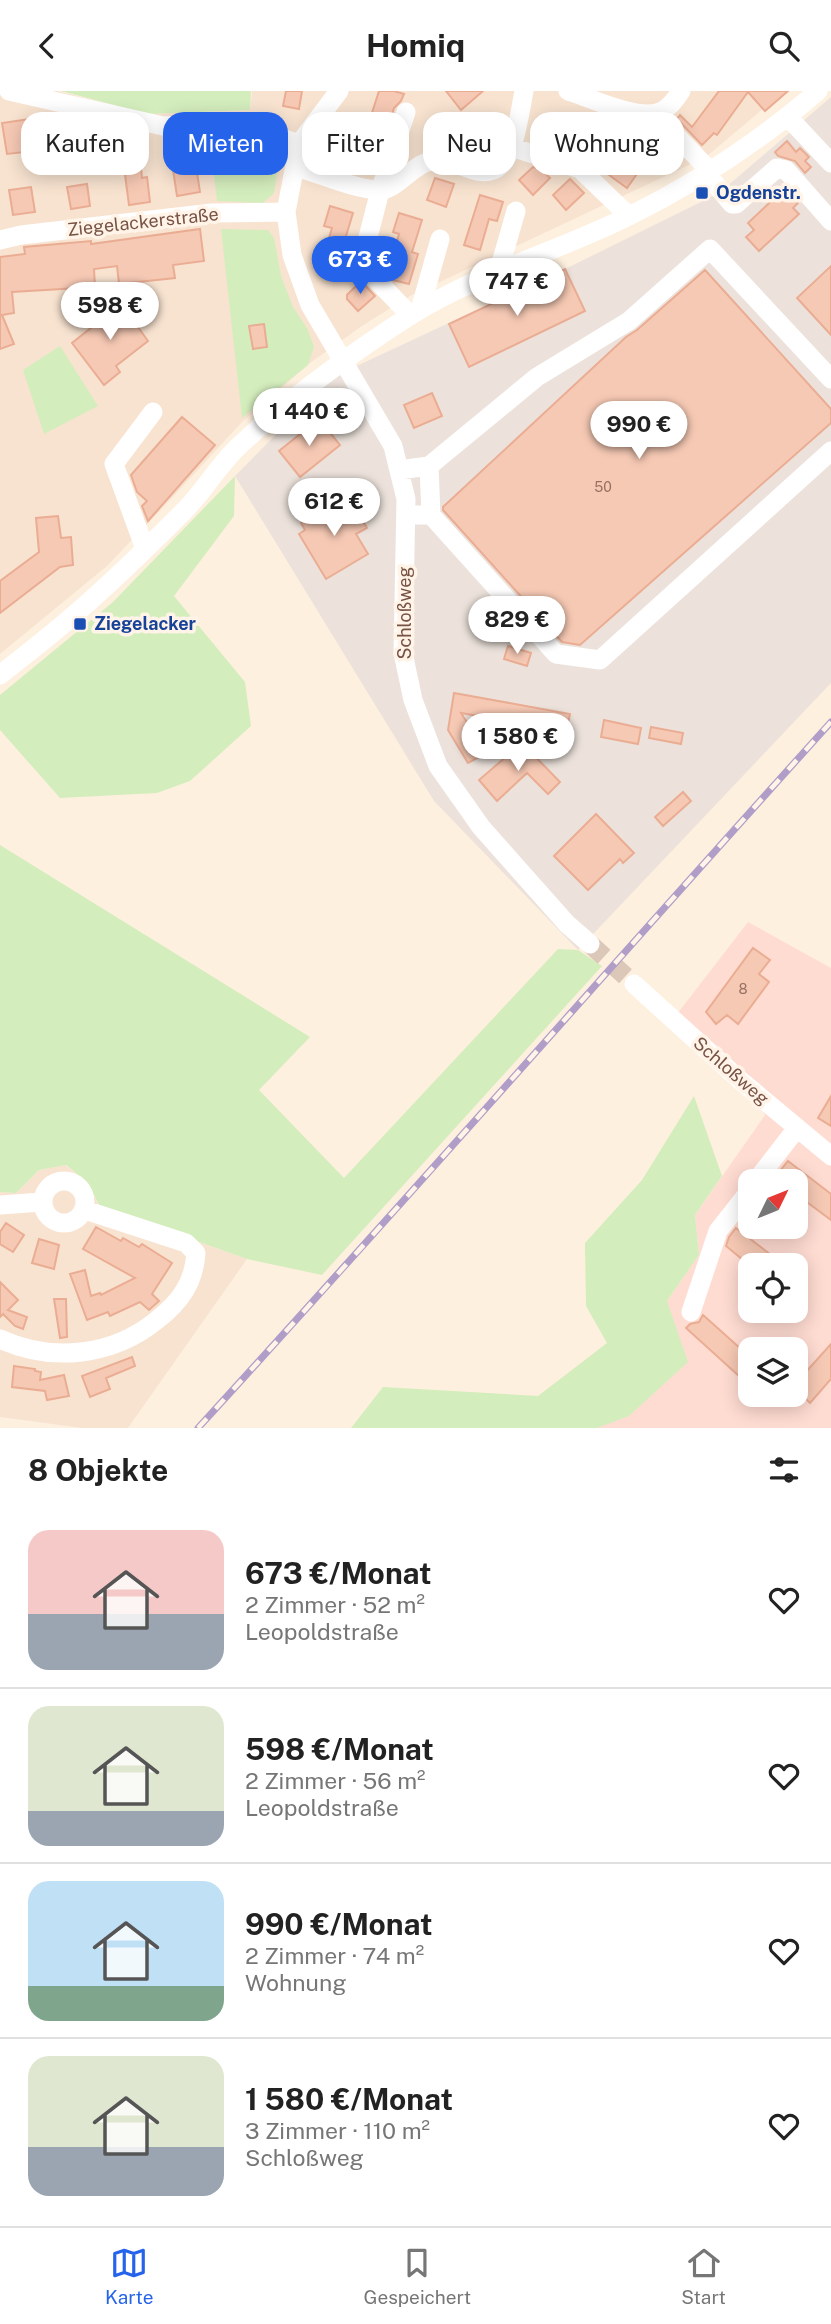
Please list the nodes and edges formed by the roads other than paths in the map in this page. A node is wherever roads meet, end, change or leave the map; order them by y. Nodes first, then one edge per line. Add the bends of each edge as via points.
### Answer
1 (9, 91) edge
2 (339, 91) edge
3 (524, 91) edge
4 (568, 91) edge
5 (681, 91) edge
6 (820, 91) edge
7 (39, 94) edge
8 (831, 101) edge
9 (788, 117) junction
10 (516, 125) edge
11 (299, 144) junction
12 (684, 145) edge
13 (516, 149) edge
14 (831, 163) edge
15 (423, 165) edge
16 (296, 166) junction
17 (708, 172) junction
18 (385, 175) edge
19 (380, 191) junction
20 (516, 211) dead end
21 (286, 212) junction
22 (629, 216) junction
23 (831, 221) edge
24 (440, 239) dead end
25 (0, 240) edge
26 (499, 270) junction
27 (415, 313) junction
28 (342, 361) junction
29 (831, 379) edge
30 (153, 412) dead end
31 (831, 451) edge
32 (429, 466) junction
33 (399, 470) junction
34 (406, 515) junction
35 (431, 515) junction
36 (145, 549) junction
37 (0, 675) edge
38 (590, 944) tunnel mouth
39 (634, 984) tunnel mouth
40 (797, 1128) junction
41 (831, 1156) edge
42 (765, 1169) edge
43 (42, 1202) junction
44 (0, 1205) edge
45 (738, 1206) edge
46 (85, 1210) junction
47 (691, 1312) dead end
48 (0, 1339) edge

1 - 7 street
2 - 11 street
3 - 10 street
4 - 5 street via 638,114 658,113
6 - 8 street
6 - 9 street
7 - 11 street via 163,126 256,129
9 - 14 street
9 - 17 street
11 - 16 street
12 - 17 street
13 - 22 street via 580,169
15 - 19 street
16 - 19 street
16 - 21 street
17 - 22 street
17 - 23 street via 736,204 777,168 786,170
18 - 19 street
19 - 27 street via 361,264
20 - 26 street
21 - 25 street, Ziegelackerstraße via 212,213
21 - 28 street, Schloßweg via 292,255 310,305
22 - 26 street
24 - 27 street
26 - 27 street
27 - 28 street
28 - 33 street, Schloßweg via 393,446
28 - 36 street via 238,447
29 - 32 street via 710,249 629,321 537,377
30 - 36 street via 114,464
31 - 35 street via 600,660 556,654
32 - 33 street
32 - 35 street
33 - 34 street, Schloßweg
34 - 35 street
34 - 38 street, Schloßweg via 402,653 412,700 438,766 481,827
36 - 37 street
39 - 40 street, Schloßweg
40 - 41 street, Schloßweg
40 - 42 street
43 - 44 street
43 - 46 street via 51,1219 61,1223 73,1222
43 - 46 street via 51,1184 74,1182 83,1191
45 - 47 street via 718,1231
46 - 48 street via 186,1243 197,1253 187,1290 141,1334 87,1353 60,1354

